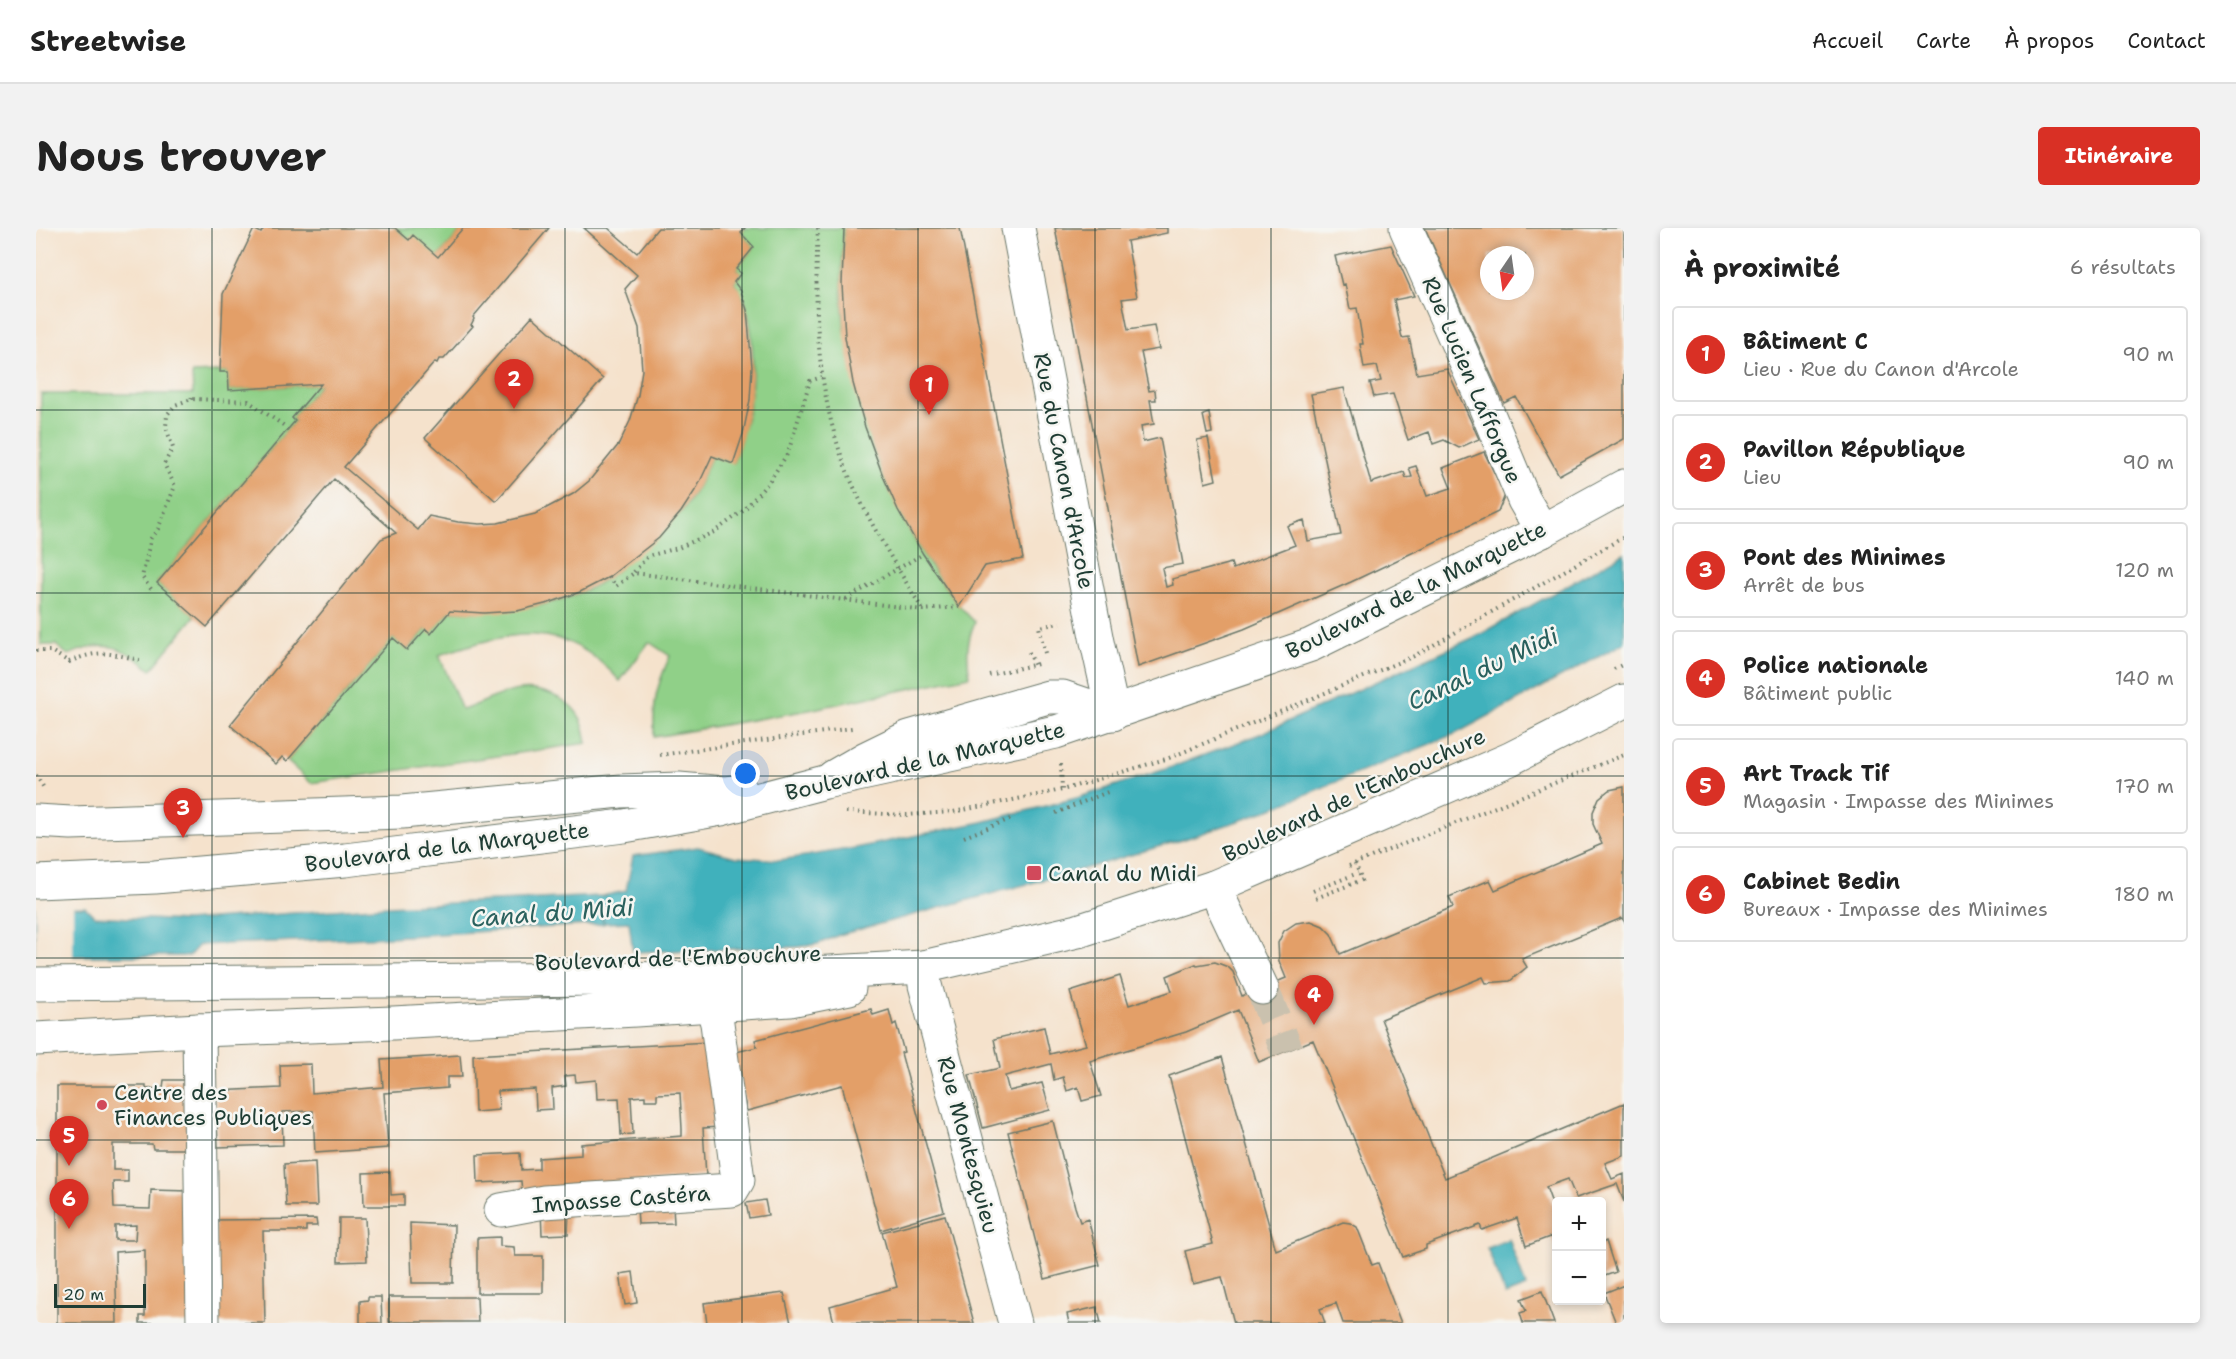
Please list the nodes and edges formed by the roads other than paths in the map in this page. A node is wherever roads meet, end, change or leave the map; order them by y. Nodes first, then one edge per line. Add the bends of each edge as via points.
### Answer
1 (1018, 228) edge
2 (1406, 228) edge
3 (1624, 486) edge
4 (1542, 531) junction
5 (1624, 701) edge
6 (1113, 714) junction
7 (825, 782) junction
8 (36, 821) edge
9 (36, 882) edge
10 (1214, 887) junction
11 (923, 968) junction
12 (36, 984) edge
13 (1262, 988) tunnel mouth
14 (712, 1005) junction
15 (199, 1030) junction
16 (36, 1039) edge
17 (501, 1210) dead end
18 (202, 1323) edge
19 (1015, 1323) edge

1 - 6 main road, Rue du Canon d'Arcole
2 - 4 main road, Rue Lucien Lafforgue via 1524,500
3 - 4 main road, Boulevard de la Marquette
4 - 6 main road, Boulevard de la Marquette via 1311,645
5 - 10 main road, Boulevard de l'Embouchure via 1510,759
6 - 7 main road, Boulevard de la Marquette via 1056,732
7 - 8 main road via 725,793 679,789 621,791 402,812
7 - 9 main road, Boulevard de la Marquette via 721,809 545,837 179,875
10 - 11 main road, Boulevard de l'Embouchure via 1078,931
10 - 13 main road
11 - 12 main road, Boulevard de l'Embouchure via 704,978
11 - 14 main road via 790,1000
11 - 19 main road, Rue Montesquieu
14 - 15 main road
14 - 17 main road, Impasse Castéra via 738,1180 732,1190 544,1202
15 - 16 main road
15 - 18 main road

